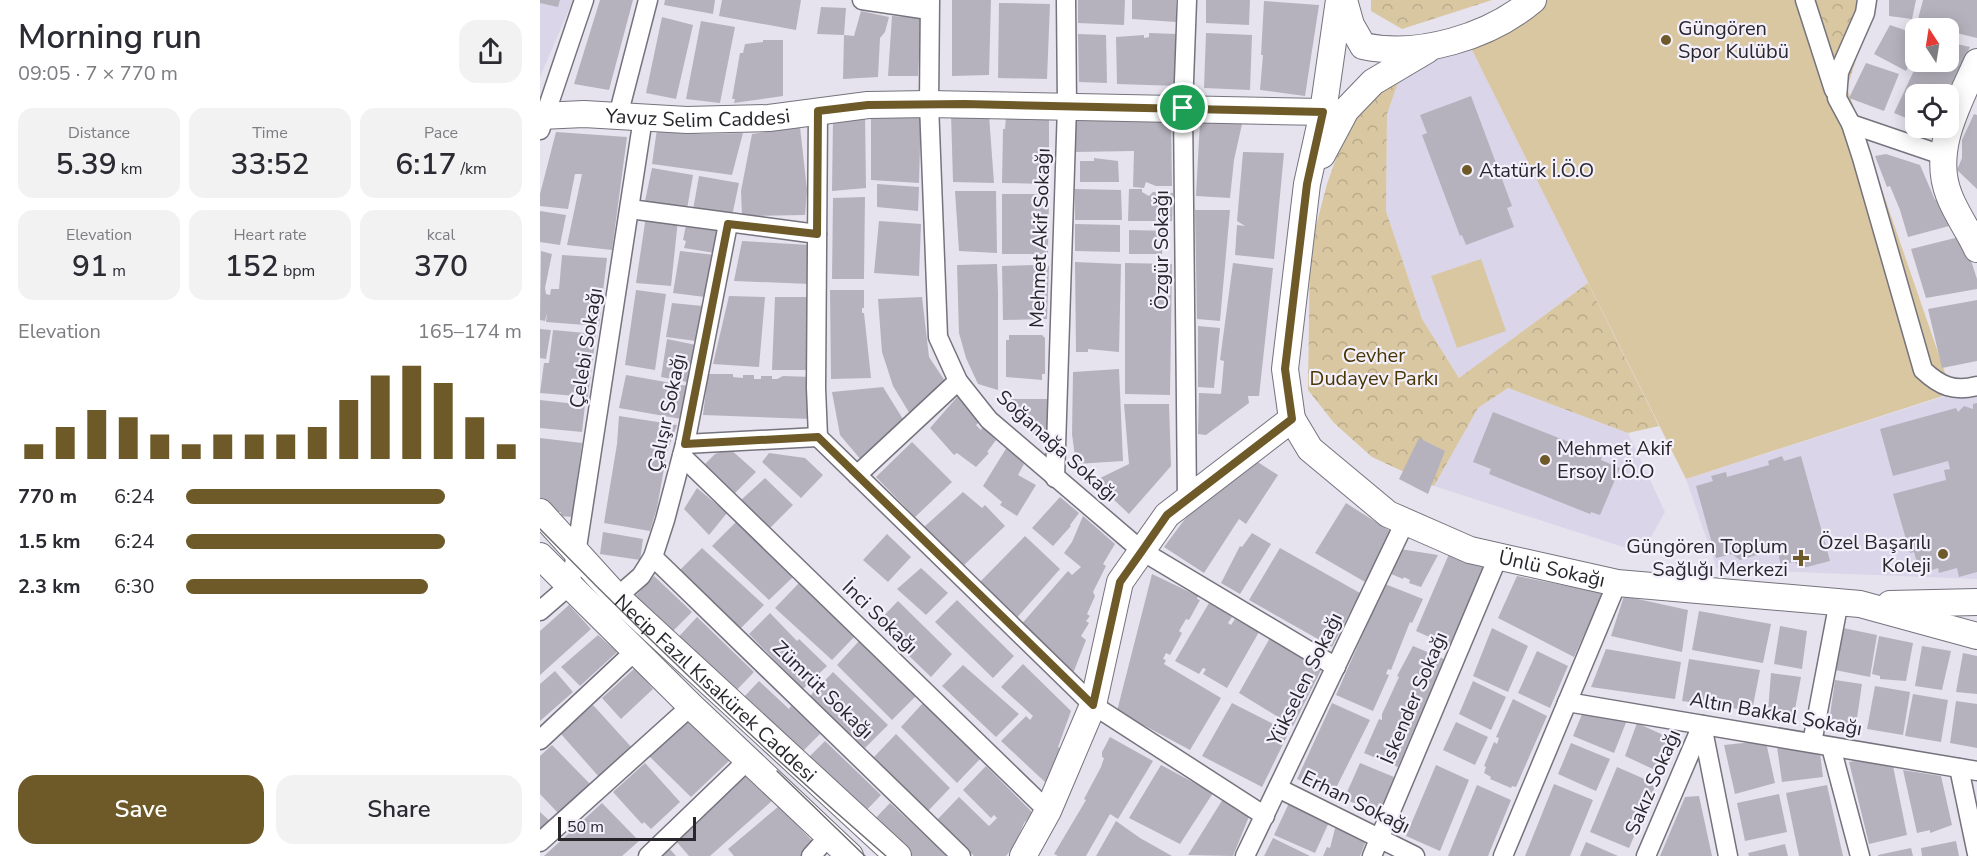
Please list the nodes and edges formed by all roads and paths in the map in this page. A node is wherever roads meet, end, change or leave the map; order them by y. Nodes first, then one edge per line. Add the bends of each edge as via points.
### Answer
1 (584, 0) edge
2 (648, 0) edge
3 (862, 0) edge
4 (1066, 0) edge
5 (1187, 0) edge
6 (1339, 0) edge
7 (1344, 0) edge
8 (1533, 0) edge
9 (1805, 0) edge
10 (1866, 0) edge
11 (930, 5) edge
12 (1432, 46) junction
13 (1977, 62) edge
14 (1837, 98) junction
15 (929, 104) junction
16 (1067, 106) junction
17 (1183, 108) junction
18 (818, 111) junction
19 (1323, 112) junction
20 (618, 116) junction
21 (643, 118) junction
22 (541, 120) edge
23 (1851, 124) junction
24 (1942, 155) junction
25 (1307, 184) junction
26 (630, 209) junction
27 (728, 224) junction
28 (817, 234) junction
29 (1976, 242) edge
30 (958, 381) junction
31 (1977, 386) edge
32 (1292, 419) junction
33 (818, 437) junction
34 (683, 450) junction
35 (857, 475) junction
36 (1055, 478) junction
37 (1187, 500) junction
38 (540, 512) edge
39 (1405, 522) junction
40 (1142, 551) junction
41 (576, 555) junction
42 (540, 556) edge
43 (652, 557) junction
44 (1498, 557) junction
45 (1617, 583) junction
46 (570, 585) junction
47 (617, 597) junction
48 (1977, 602) edge
49 (1849, 603) junction
50 (540, 611) edge
51 (1977, 636) edge
52 (635, 651) junction
53 (1336, 667) junction
54 (1567, 702) junction
55 (1093, 705) junction
56 (691, 706) junction
57 (1702, 725) junction
58 (540, 740) edge
59 (1812, 743) junction
60 (1831, 747) junction
61 (748, 760) junction
62 (1959, 768) junction
63 (1977, 771) edge
64 (1278, 788) junction
65 (1048, 811) junction
66 (1265, 816) junction
67 (829, 836) junction
68 (1379, 838) junction
69 (540, 842) edge
70 (1977, 854) edge
71 (648, 856) edge
72 (811, 856) edge
73 (850, 856) edge
74 (898, 856) edge
75 (961, 856) edge
76 (1023, 856) edge
77 (1245, 856) edge
78 (1372, 856) edge
79 (1415, 856) edge
80 (1503, 856) edge
81 (1646, 856) edge
82 (1728, 856) edge
83 (1860, 856) edge

1 - 22 street
2 - 20 street
3 - 11 street
4 - 16 street, Mehmet Akif Sokağı
5 - 17 street, Özgür Sokağı
6 - 19 street
7 - 12 street via 1351,25 1363,46 1387,51
8 - 12 street via 1515,16
9 - 14 street
10 - 14 street via 1865,13 1839,72
11 - 15 street, Soğanağa Sokağı
12 - 25 street via 1373,82 1346,110
13 - 24 street via 1952,118
14 - 23 street
15 - 16 street, Yavuz Selim Caddesi
15 - 18 street, Yavuz Selim Caddesi
15 - 30 street, Soğanağa Sokağı via 938,337
16 - 17 street, Yavuz Selim Caddesi
16 - 36 street, Mehmet Akif Sokağı
17 - 19 street, Yavuz Selim Caddesi
17 - 37 street, Özgür Sokağı
18 - 21 street, Yavuz Selim Caddesi via 757,118
18 - 28 street
19 - 25 street
20 - 21 street, Yavuz Selim Caddesi
20 - 22 street, Yavuz Selim Caddesi
21 - 26 street, Çelebi Sokağı
23 - 24 street
23 - 31 street via 1923,370 1939,384 1960,390
24 - 29 street via 1948,195
25 - 32 street via 1285,369
26 - 27 street
26 - 41 street, Çelebi Sokağı
27 - 28 street
27 - 34 street, Çalışır Sokağı
28 - 33 street
30 - 35 street
30 - 36 street, Soğanağa Sokağı via 989,420
32 - 37 street
32 - 39 street, Ünlü Sokağı via 1310,449 1388,514
33 - 34 street
33 - 35 street
34 - 43 street, Çalışır Sokağı
34 - 65 street, İnci Sokağı
35 - 55 street
36 - 40 street, Soğanağa Sokağı
37 - 40 street via 1167,515
38 - 41 street, Necip Fazıl Kısakürek Caddesi
39 - 44 street, Ünlü Sokağı via 1470,550
39 - 53 street, Yükselen Sokağı
40 - 53 street, Soğanağa Sokağı
40 - 55 street via 1120,582
41 - 46 street, Çelebi Sokağı
41 - 47 street, Necip Fazıl Kısakürek Caddesi
42 - 46 street, Necip Fazıl Kısakürek Caddesi
43 - 47 street, Çalışır Sokağı via 641,576
43 - 75 street, Zümrüt Sokağı
44 - 45 street, Ünlü Sokağı
44 - 68 street, İskender Sokağı
45 - 49 street, Ünlü Sokağı
45 - 54 street
46 - 50 street
46 - 52 street, Necip Fazıl Kısakürek Caddesi
47 - 74 street, Necip Fazıl Kısakürek Caddesi
48 - 49 street
49 - 51 street
49 - 59 street
52 - 56 street, Necip Fazıl Kısakürek Caddesi
52 - 58 street
53 - 64 street, Yükselen Sokağı
54 - 57 street, Altın Bakkal Sokağı
54 - 80 street
55 - 65 street
55 - 66 street
56 - 61 street, Necip Fazıl Kısakürek Caddesi
56 - 69 street
57 - 59 street, Altın Bakkal Sokağı
57 - 81 street, Sakız Sokağı
57 - 82 street
59 - 60 street, Altın Bakkal Sokağı
60 - 62 street, Altın Bakkal Sokağı
60 - 83 street
61 - 67 street, Necip Fazıl Kısakürek Caddesi
61 - 71 street
62 - 63 street, Altın Bakkal Sokağı
62 - 70 street
64 - 66 street, Yükselen Sokağı
64 - 68 street, Erhan Sokağı
65 - 76 street
66 - 77 street, Yükselen Sokağı
67 - 72 street
67 - 73 street, Necip Fazıl Kısakürek Caddesi
68 - 78 street, İskender Sokağı
68 - 79 street, Erhan Sokağı

